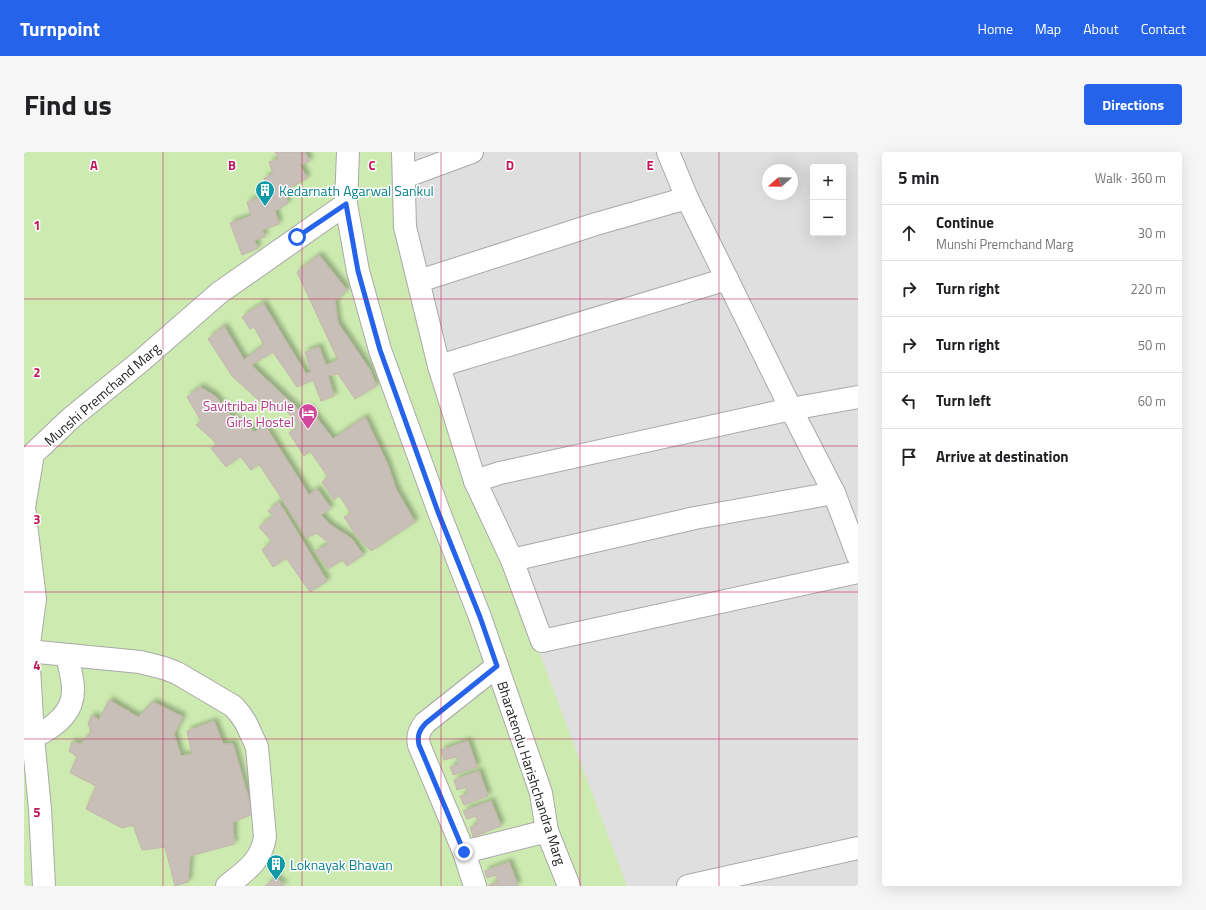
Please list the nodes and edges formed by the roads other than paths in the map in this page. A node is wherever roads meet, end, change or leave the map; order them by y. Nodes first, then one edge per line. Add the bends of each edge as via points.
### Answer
1 (348, 152) edge
2 (403, 152) edge
3 (472, 152) edge
4 (668, 152) edge
5 (404, 176) junction
6 (687, 198) junction
7 (346, 204) junction
8 (727, 279) junction
9 (419, 281) junction
10 (439, 366) junction
11 (858, 397) edge
12 (791, 409) junction
13 (475, 481) junction
14 (834, 493) junction
15 (24, 507) edge
16 (858, 556) edge
17 (512, 560) junction
18 (858, 572) edge
19 (28, 651) junction
20 (67, 655) junction
21 (497, 666) junction
22 (33, 737) junction
23 (547, 831) junction
24 (858, 848) edge
25 (464, 852) junction
26 (44, 886) edge
27 (227, 886) edge
28 (475, 886) edge
29 (569, 886) edge
30 (688, 886) edge

1 - 7 street, Bharatendu Harishchandra Marg
2 - 5 street
3 - 5 street
4 - 6 street
5 - 9 street via 405,227
6 - 8 street
6 - 9 street via 596,224
7 - 15 street, Munshi Premchand Marg via 218,293 71,418 33,454
7 - 21 street, Bharatendu Harishchandra Marg via 358,271 380,350
8 - 10 street
8 - 12 street
9 - 10 street
10 - 13 street
11 - 12 street
12 - 13 street via 500,473
12 - 14 street
13 - 17 street
14 - 16 street
14 - 17 street via 695,518
15 - 19 street, Munshi Premchand Marg via 35,599
17 - 18 street via 542,641
19 - 20 street
19 - 22 street, Munshi Premchand Marg
20 - 22 street via 73,690 70,706 56,724
20 - 27 street via 140,662 164,668 233,706 240,714 257,747 265,837 258,858
21 - 23 street, Bharatendu Harishchandra Marg via 541,793
21 - 25 street via 422,726 418,735 419,745
22 - 26 street, Munshi Premchand Marg
23 - 25 street
23 - 29 street, Bharatendu Harishchandra Marg
24 - 30 street
25 - 28 street

